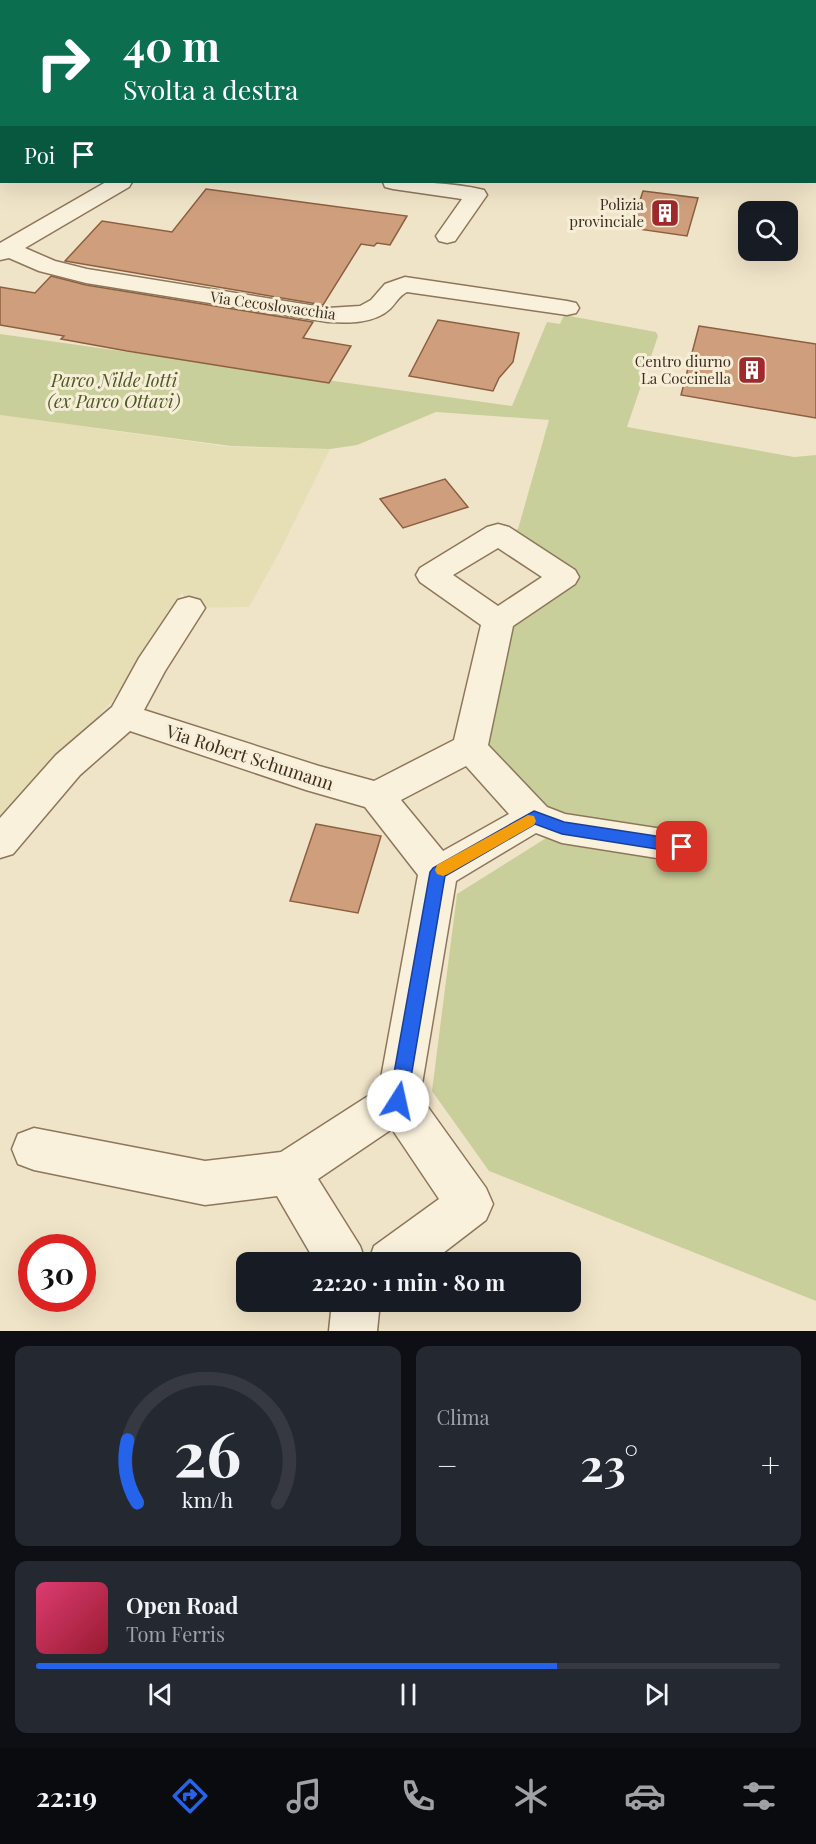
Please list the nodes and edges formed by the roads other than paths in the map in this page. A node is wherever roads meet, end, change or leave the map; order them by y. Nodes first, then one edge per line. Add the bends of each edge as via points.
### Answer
1 (119, 183) edge
2 (407, 183) edge
3 (479, 188) edge
4 (447, 236) dead end
5 (4, 251) edge
6 (567, 308) dead end
7 (189, 608) dead end
8 (498, 621) dead end
9 (124, 716) junction
10 (470, 748) junction
11 (377, 796) junction
12 (534, 817) junction
13 (0, 843) edge
14 (682, 847) dead end
15 (438, 872) junction
16 (398, 1101) junction
17 (34, 1149) dead end
18 (288, 1173) junction
19 (337, 1252) edge
20 (406, 1252) edge
21 (355, 1312) edge
22 (352, 1331) edge

1 - 5 street
2 - 3 street
3 - 4 street
5 - 6 street, Via Cecoslovacchia via 87,276 328,315 355,316 380,306 391,288 405,284
7 - 9 street
8 - 10 street
9 - 11 street, Via Robert Schumann
9 - 13 street via 68,765
10 - 11 street
10 - 12 street
11 - 15 street
12 - 14 street via 562,828
12 - 15 street
15 - 16 street
16 - 18 street
16 - 20 street via 470,1204
17 - 18 street via 205,1183
18 - 19 street
21 - 22 street

